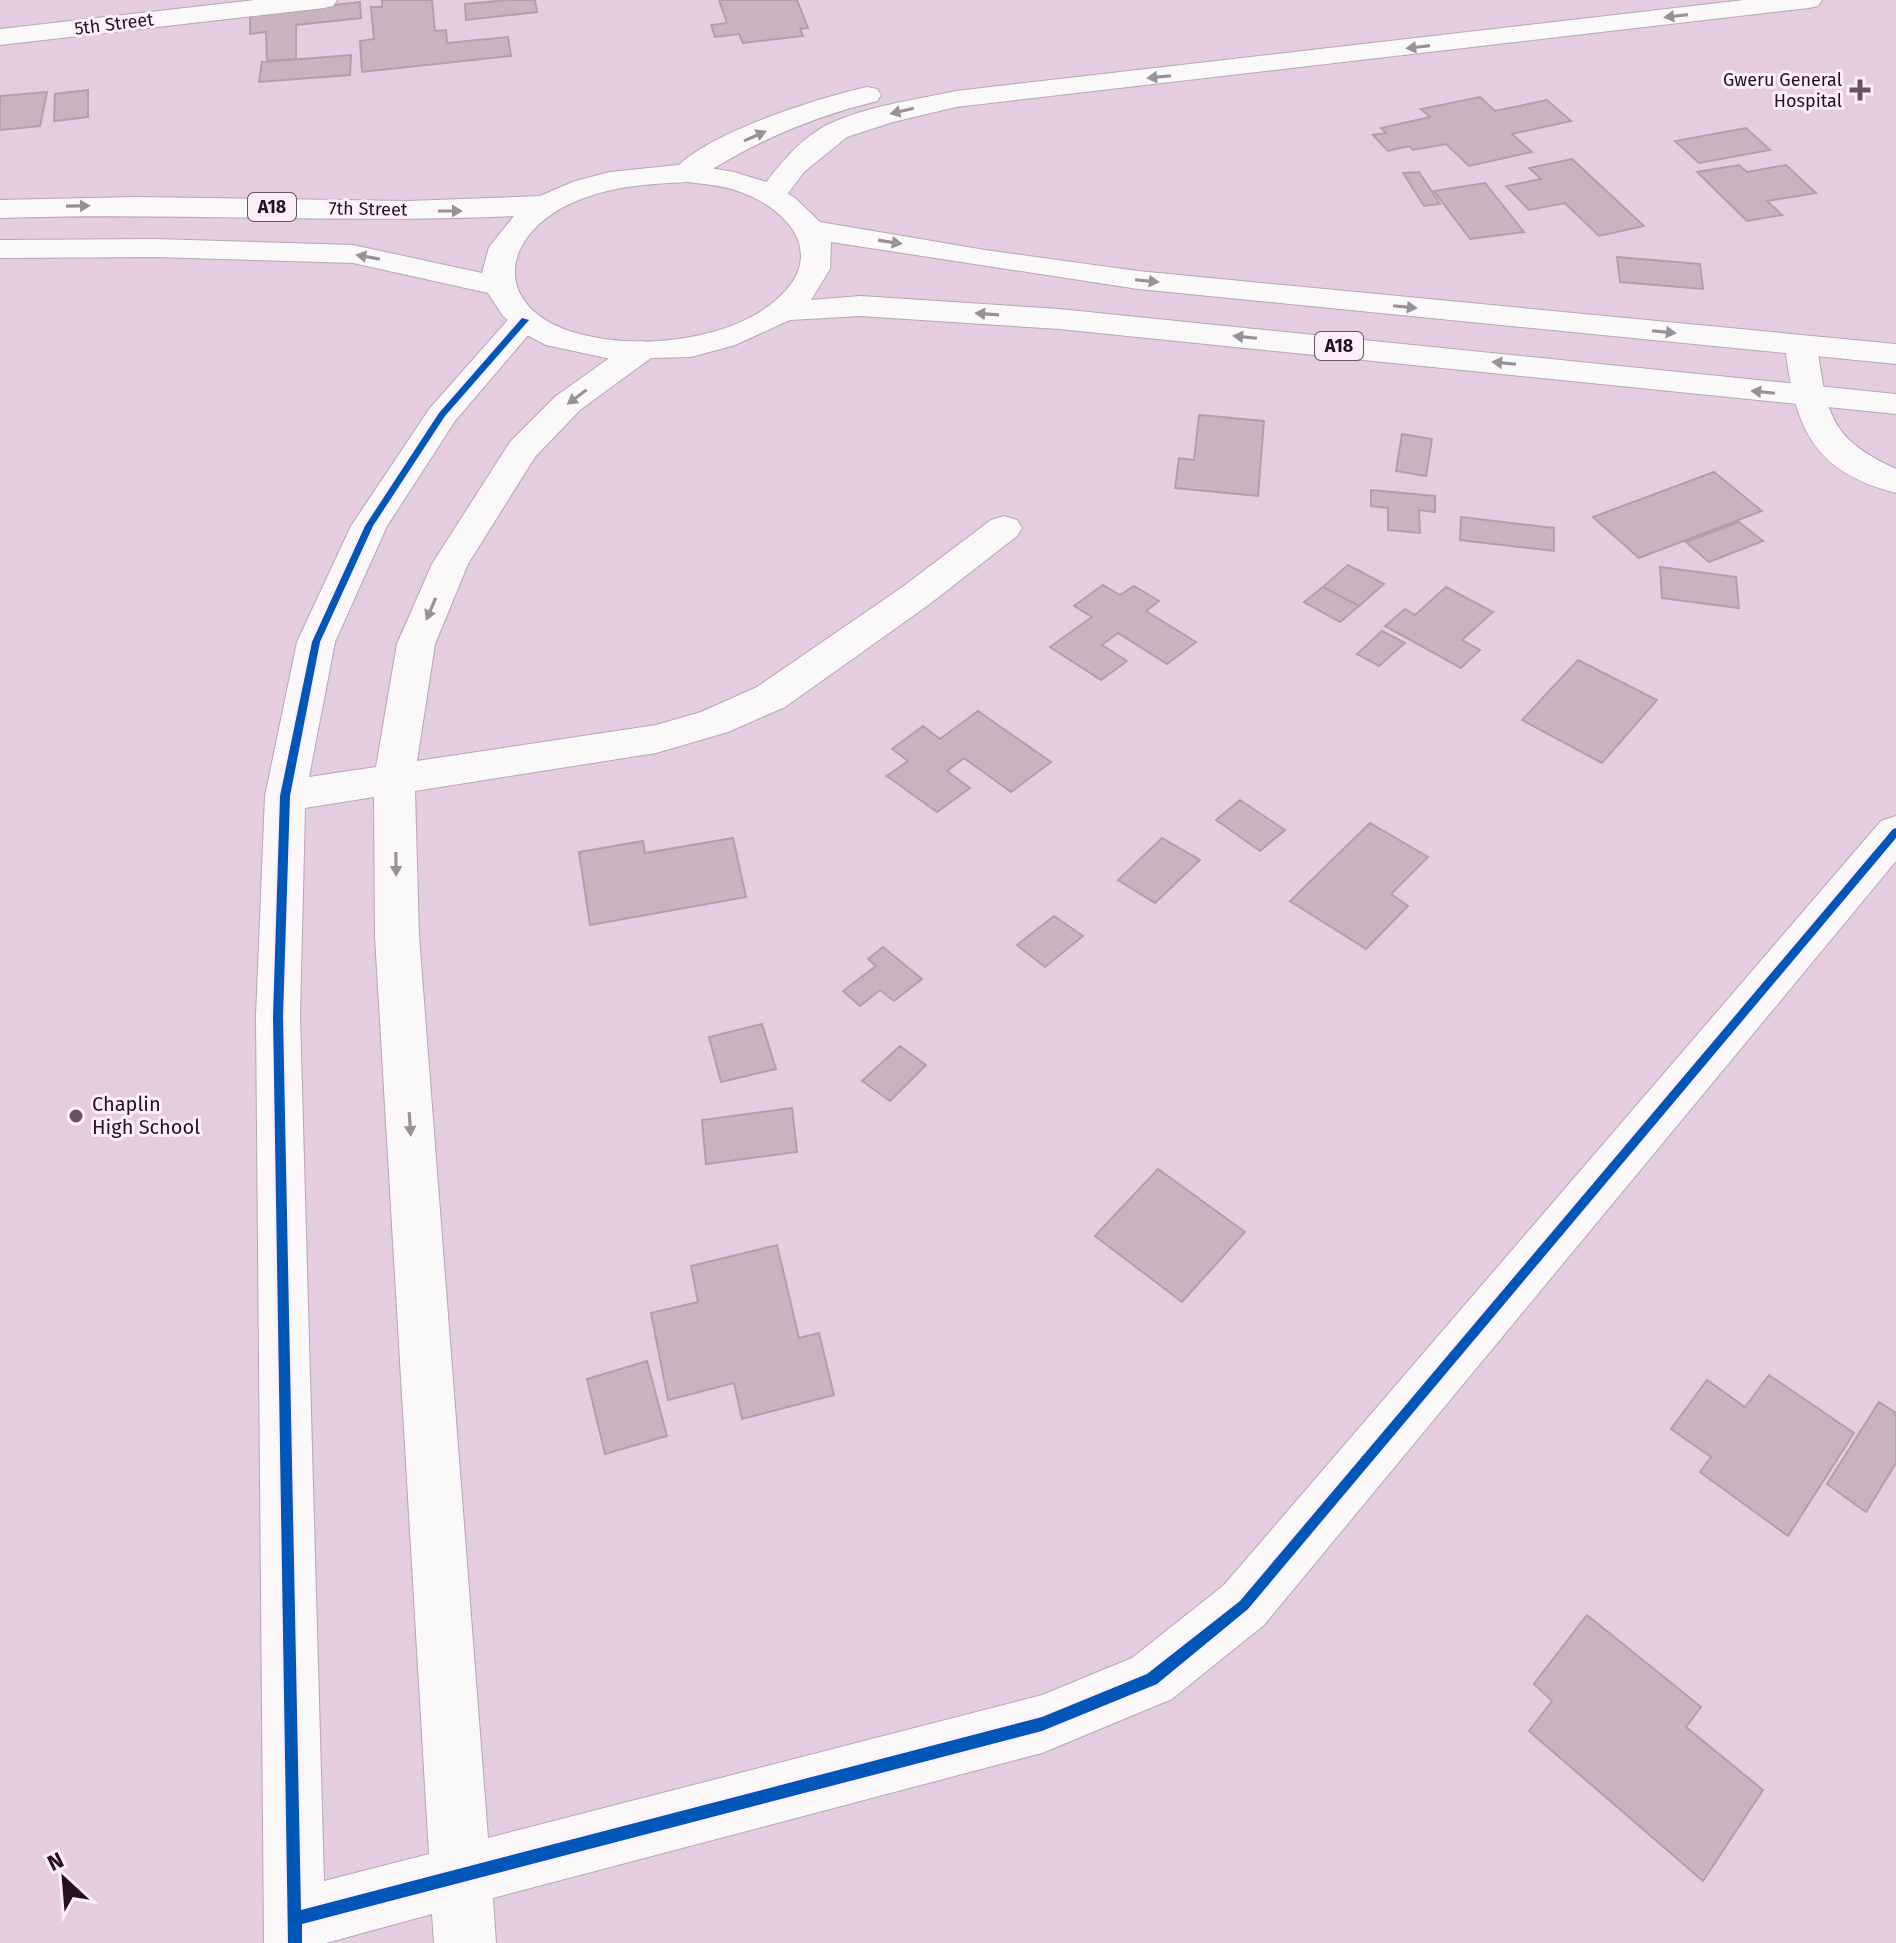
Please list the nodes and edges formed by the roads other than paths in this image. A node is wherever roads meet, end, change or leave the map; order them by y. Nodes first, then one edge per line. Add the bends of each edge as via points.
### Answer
1 (324, 0) edge
2 (1622, 0) edge
3 (1809, 0) edge
4 (0, 37) edge
5 (1276, 53) junction
6 (805, 113) junction
7 (837, 131) junction
8 (687, 173) junction
9 (773, 194) junction
10 (544, 205) junction
11 (0, 209) edge
12 (813, 230) junction
13 (0, 249) edge
14 (512, 303) junction
15 (782, 311) junction
16 (1801, 346) junction
17 (640, 351) junction
18 (1896, 354) edge
19 (1807, 397) junction
20 (1896, 404) edge
21 (1896, 482) edge
22 (1004, 528) dead end
23 (394, 778) junction
24 (285, 796) junction
25 (1896, 832) edge
26 (461, 1876) junction
27 (295, 1931) edge
28 (465, 1943) edge

1 - 4 main road, 5th Street
2 - 5 main road
3 -> 5 main road
5 - 6 main road via 924,83
5 -> 7 main road via 956,99
6 - 7 main road
8 -> 6 main road via 715,154
7 - 9 main road via 794,166
8 - 9 main road, A18 via 733,180
8 - 10 main road, A18 via 636,175
9 - 12 main road, A18
11 -> 10 main road, 7th Street / A18 via 459,211
10 - 14 main road, A18 via 514,229 498,257
12 - 15 main road, A18 via 818,257 808,285
12 -> 16 main road, A18 via 1138,280
14 -> 13 main road, A18 via 353,254
14 - 17 main road, A18 via 569,340
14 - 24 main road via 369,526 316,642
15 - 17 main road, A18 via 742,333 693,347
19 -> 15 main road, A18 via 1059,319 860,306
16 - 18 main road, A18
16 - 19 main road
17 -> 23 main road via 568,403 522,450 450,564 416,644
19 - 20 main road, A18
19 - 21 main road via 1818,431 1832,447
22 - 23 main road via 771,697 714,722 656,739
23 - 24 main road
23 -> 26 main road via 397,936
24 - 27 main road via 278,1016
25 - 26 main road via 1244,1605 1152,1679 1042,1724
26 - 27 main road
26 - 28 main road

